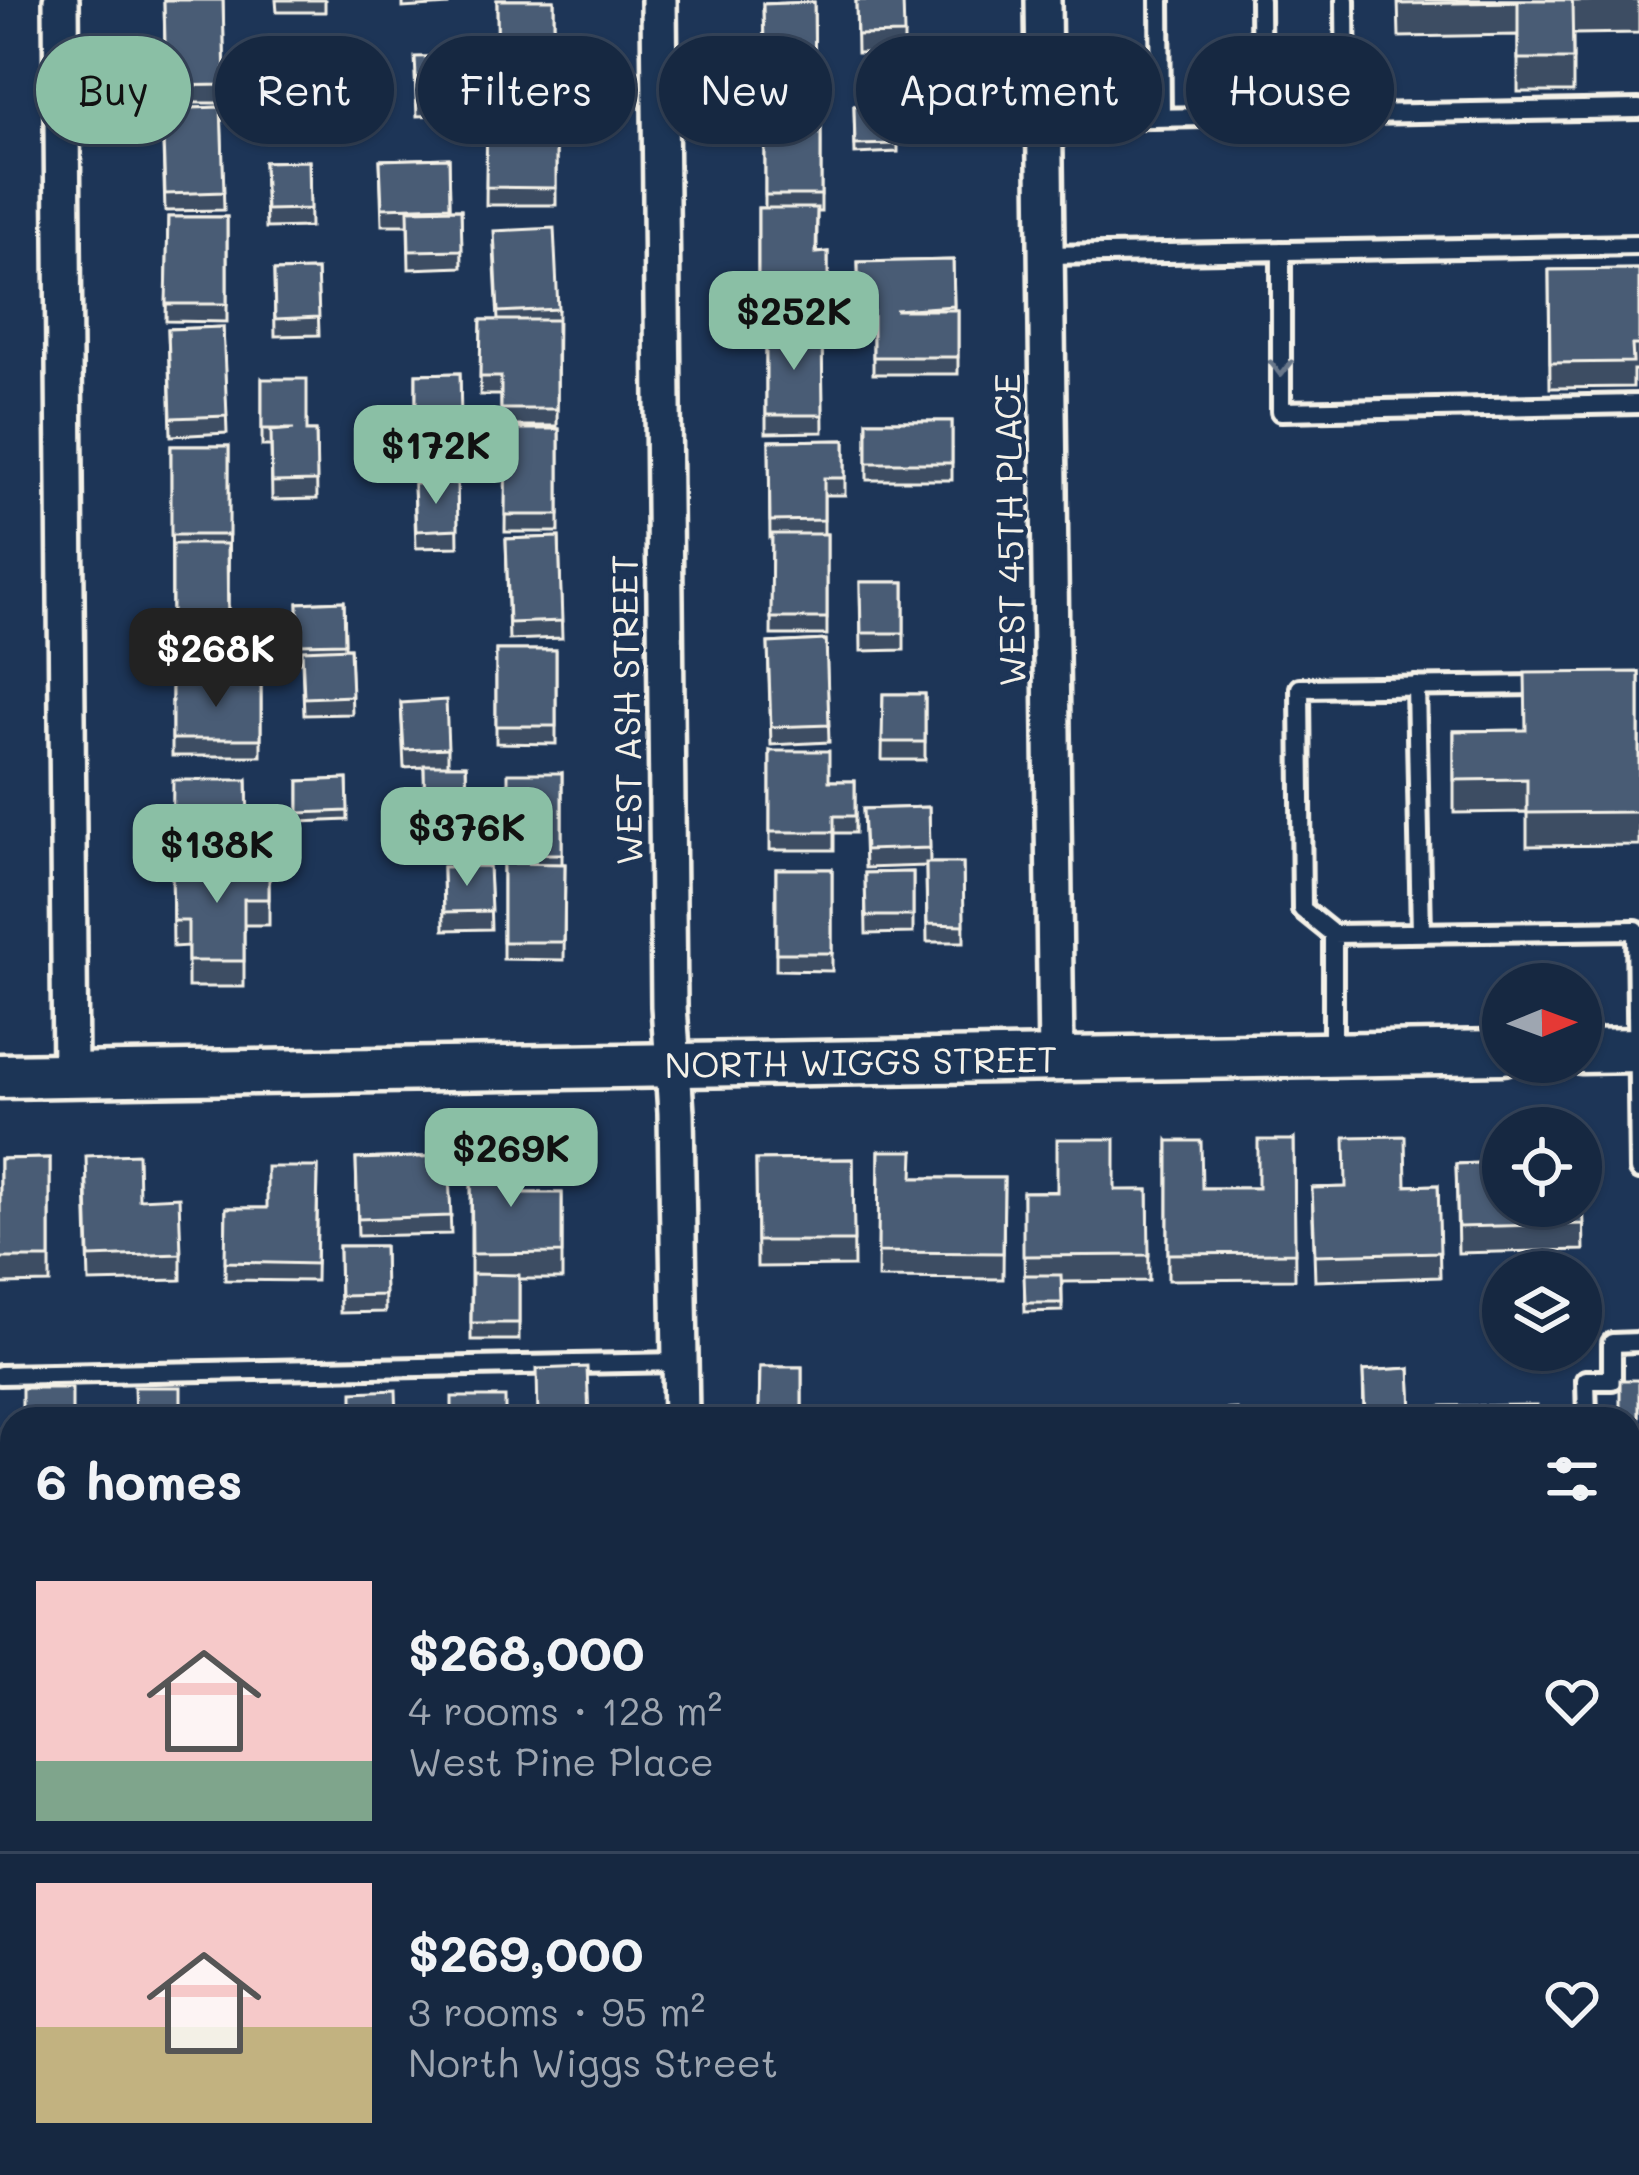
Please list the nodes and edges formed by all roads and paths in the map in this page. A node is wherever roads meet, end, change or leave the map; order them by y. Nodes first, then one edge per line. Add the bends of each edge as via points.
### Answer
1 (61, 0) edge
2 (659, 0) edge
3 (1043, 0) edge
4 (1160, 0) edge
5 (1260, 0) edge
6 (1345, 0) edge
7 (1043, 36) edge
8 (1160, 36) edge
9 (1260, 36) edge
10 (1345, 36) edge
11 (1639, 109) edge
12 (1394, 113) edge
13 (1044, 144) edge
14 (1639, 245) edge
15 (1281, 251) junction
16 (1046, 255) junction
17 (1639, 404) edge
18 (1572, 685) edge
19 (1416, 686) junction
20 (1421, 933) junction
21 (1333, 934) junction
22 (1638, 1050) edge
23 (1602, 1051) edge
24 (1482, 1052) edge
25 (1333, 1055) junction
26 (1056, 1060) junction
27 (673, 1065) junction
28 (70, 1075) junction
29 (0, 1076) edge
30 (1639, 1170) edge
31 (1639, 1342) edge
32 (680, 1362) junction
33 (0, 1375) edge
34 (681, 1407) edge
35 (1587, 1407) edge

1 - 28 street
2 - 27 street, WEST ASH STREET
3 - 7 street, WEST 45TH PLACE
4 - 8 lane
5 - 9 lane
6 - 10 lane
11 - 12 lane
13 - 16 street, WEST 45TH PLACE
14 - 15 lane
15 - 16 lane
15 -> 17 lane via 1281,411
16 - 26 street, WEST 45TH PLACE
18 - 19 lane
19 - 20 lane
19 - 21 lane via 1300,688 1302,908
20 - 21 lane
20 - 22 lane via 1636,930
21 - 25 lane
22 - 23 street
22 - 30 lane
24 - 25 street, NORTH WIGGS STREET
25 - 26 street, NORTH WIGGS STREET
26 - 27 street, NORTH WIGGS STREET
27 - 28 street, NORTH WIGGS STREET
27 - 32 street, WEST ASH STREET
28 - 29 street, NORTH WIGGS STREET
31 - 35 lane via 1612,1342 1612,1380 1586,1380
32 - 33 lane
32 - 34 street, WEST ASH STREET

